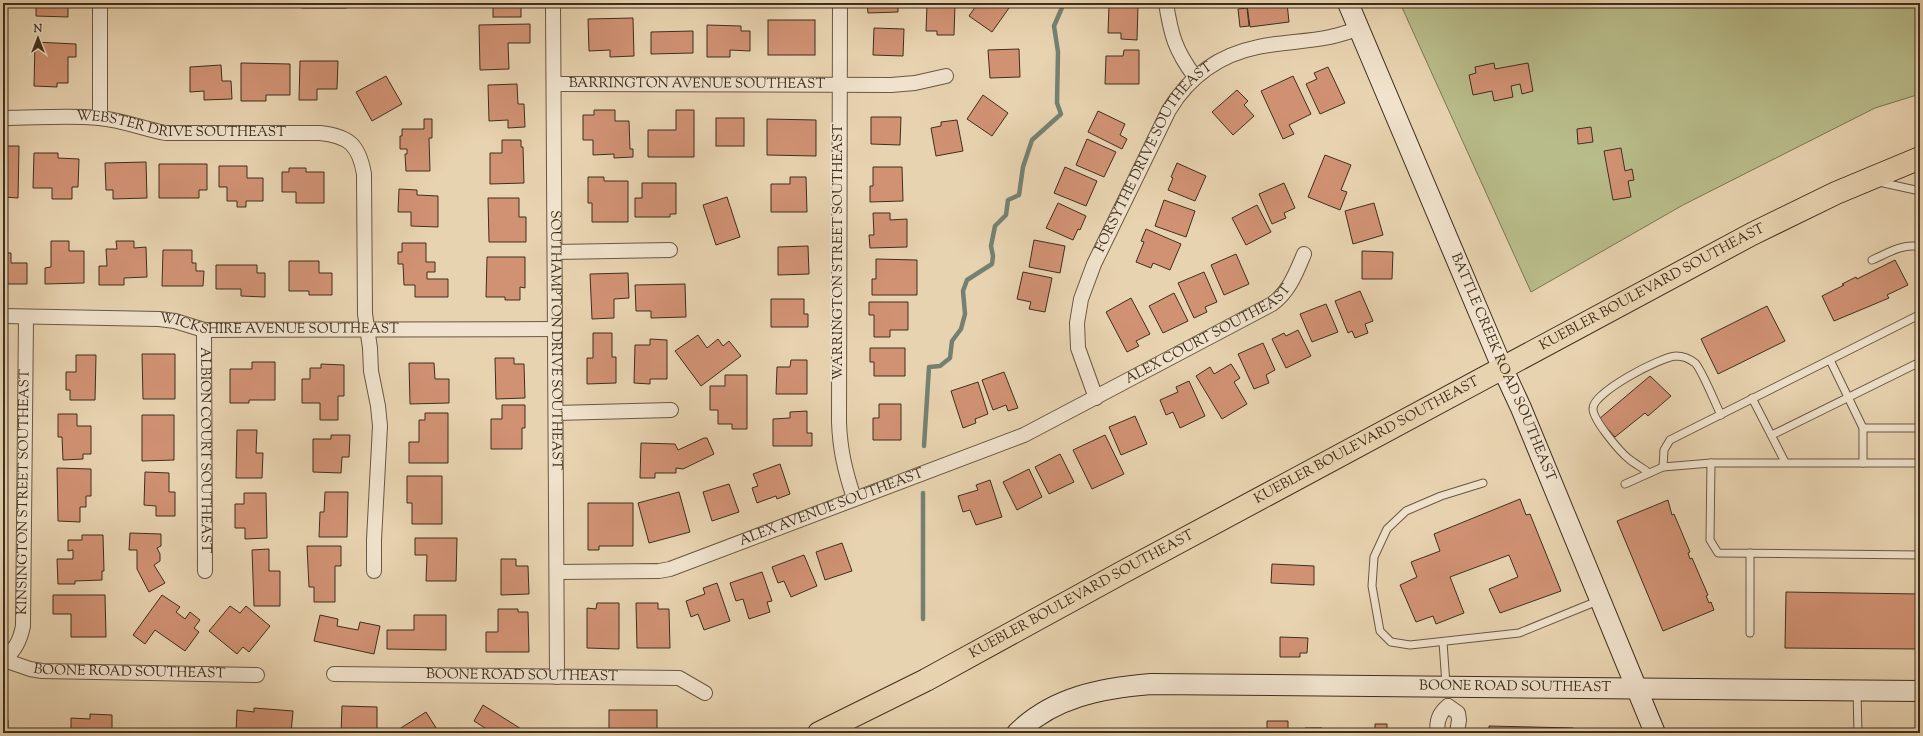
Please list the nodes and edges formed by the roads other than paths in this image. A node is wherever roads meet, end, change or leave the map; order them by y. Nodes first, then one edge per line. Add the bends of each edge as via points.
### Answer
1 (100, 3) edge
2 (553, 3) edge
3 (840, 3) edge
4 (1166, 3) edge
5 (1348, 3) edge
6 (1359, 28) junction
7 (946, 76) dead end
8 (1195, 77) junction
9 (554, 84) junction
10 (840, 86) junction
11 (3, 118) edge
12 (100, 118) junction
13 (1920, 158) edge
14 (1867, 179) junction
15 (1920, 192) edge
16 (1920, 247) edge
17 (670, 250) dead end
18 (555, 252) junction
19 (1304, 254) dead end
20 (1872, 260) dead end
21 (3, 316) edge
22 (26, 317) junction
23 (1920, 317) edge
24 (368, 329) junction
25 (555, 329) junction
26 (204, 330) junction
27 (1830, 360) junction
28 (1920, 362) edge
29 (1502, 368) junction
30 (1096, 398) junction
31 (1752, 398) junction
32 (1848, 398) junction
33 (671, 410) dead end
34 (556, 413) junction
35 (1721, 415) junction
36 (1863, 428) junction
37 (1920, 428) edge
38 (1772, 435) junction
39 (1784, 462) junction
40 (1710, 463) junction
41 (1863, 463) junction
42 (1920, 463) edge
43 (1663, 467) junction
44 (1649, 473) junction
45 (1483, 483) dead end
46 (1624, 484) dead end
47 (854, 498) junction
48 (1750, 553) junction
49 (1920, 555) edge
50 (205, 571) dead end
51 (374, 571) dead end
52 (557, 572) junction
53 (1600, 600) junction
54 (1750, 633) dead end
55 (1443, 642) junction
56 (3, 660) edge
57 (334, 674) dead end
58 (257, 675) dead end
59 (557, 677) junction
60 (1446, 686) junction
61 (1637, 689) junction
62 (1857, 690) junction
63 (1920, 691) edge
64 (705, 692) dead end
65 (1448, 706) junction
66 (819, 733) edge
67 (1017, 733) edge
68 (1438, 733) edge
69 (1457, 733) edge
70 (1655, 733) edge
71 (1858, 733) edge

1 - 12 street
2 - 9 street, SOUTHAMPTON DRIVE SOUTHEAST
3 - 10 street, WARRINGTON STREET SOUTHEAST
4 - 8 street via 1172,38 1181,58
5 - 6 street, BATTLE CREEK ROAD SOUTHEAST
6 - 8 street, FORSYTHE DRIVE SOUTHEAST via 1330,37 1257,47 1224,58
6 - 29 street, BATTLE CREEK ROAD SOUTHEAST
7 - 10 street, BARRINGTON AVENUE SOUTHEAST via 891,86
8 - 30 street, FORSYTHE DRIVE SOUTHEAST via 1178,95 1169,110 1094,264 1080,299 1077,323 1078,348
9 - 10 street, BARRINGTON AVENUE SOUTHEAST
9 - 18 street, SOUTHAMPTON DRIVE SOUTHEAST
10 - 47 street, WARRINGTON STREET SOUTHEAST via 839,422 844,469
11 - 12 street, WEBSTER DRIVE SOUTHEAST
12 - 24 street, WEBSTER DRIVE SOUTHEAST via 166,133 333,134 347,140 362,158 364,174 365,314
13 - 14 main road, KUEBLER BOULEVARD SOUTHEAST
14 - 15 lane
14 - 29 main road, KUEBLER BOULEVARD SOUTHEAST via 1756,232
16 - 20 lane via 1911,245 1896,249
17 - 18 street
18 - 25 street, SOUTHAMPTON DRIVE SOUTHEAST
19 - 30 street, ALEX COURT SOUTHEAST via 1281,298
21 - 22 street, WICKSHIRE AVENUE SOUTHEAST
22 - 26 street, WICKSHIRE AVENUE SOUTHEAST via 159,319
22 - 56 street, KINSINGTON STREET SOUTHEAST via 24,626 15,649
23 - 27 lane via 1919,315
24 - 25 street, WICKSHIRE AVENUE SOUTHEAST
24 - 26 street, WICKSHIRE AVENUE SOUTHEAST
24 - 51 street via 371,371 380,426
25 - 34 street, SOUTHAMPTON DRIVE SOUTHEAST
26 - 50 street, ALBION COURT SOUTHEAST
27 - 31 lane
27 - 32 lane
28 - 32 lane
29 - 53 street, BATTLE CREEK ROAD SOUTHEAST
29 - 66 main road, KUEBLER BOULEVARD SOUTHEAST via 926,680
30 - 47 street, ALEX AVENUE SOUTHEAST via 1024,435
31 - 35 lane
31 - 38 lane
32 - 36 lane
32 - 38 lane
33 - 34 street
34 - 52 street, SOUTHAMPTON DRIVE SOUTHEAST
35 - 43 lane via 1670,440 1664,450
35 - 44 lane via 1696,364 1684,356 1663,359 1621,381 1597,400 1593,408 1595,419 1628,458
36 - 37 lane
36 - 41 lane
38 - 39 lane
39 - 40 lane
39 - 41 lane
40 - 43 lane
40 - 48 lane via 1710,540 1718,553
41 - 42 lane
43 - 44 lane
44 - 46 lane
45 - 55 lane via 1441,496 1406,511 1387,529 1374,557 1372,586 1380,631 1391,642 1410,645
47 - 52 street, ALEX AVENUE SOUTHEAST via 670,569
48 - 49 lane
48 - 54 lane
52 - 59 street, SOUTHAMPTON DRIVE SOUTHEAST
53 - 55 lane via 1519,633
53 - 61 street, BATTLE CREEK ROAD SOUTHEAST
55 - 60 lane
56 - 58 street, BOONE ROAD SOUTHEAST via 42,671
57 - 59 street, BOONE ROAD SOUTHEAST
59 - 64 street, BOONE ROAD SOUTHEAST via 679,678
60 - 61 street, BOONE ROAD SOUTHEAST
60 - 65 street
60 - 67 street, BOONE ROAD SOUTHEAST via 1151,684 1110,688 1063,702 1035,718
61 - 62 street, BOONE ROAD SOUTHEAST
61 - 70 street, BATTLE CREEK ROAD SOUTHEAST
62 - 63 street, BOONE ROAD SOUTHEAST
62 - 71 lane
65 - 68 street via 1438,720
65 - 69 street via 1458,713

